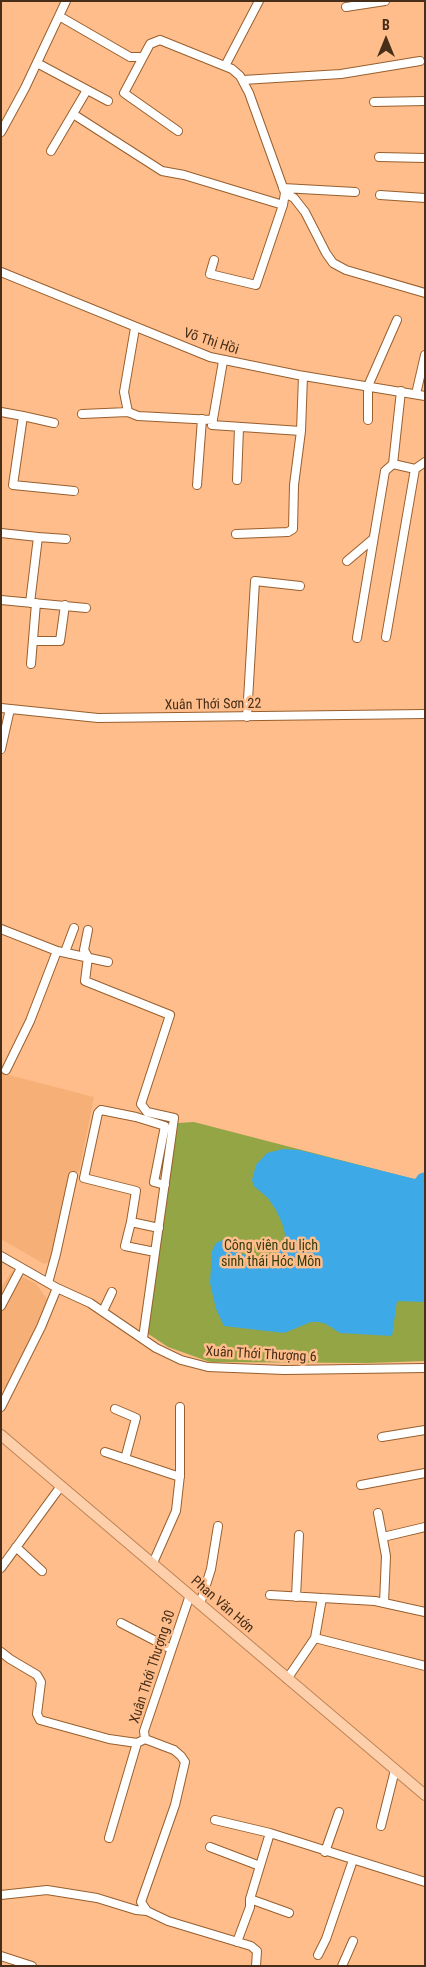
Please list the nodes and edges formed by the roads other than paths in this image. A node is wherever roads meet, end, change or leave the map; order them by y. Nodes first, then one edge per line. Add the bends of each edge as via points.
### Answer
1 (66, 1) edge
2 (259, 1) edge
3 (385, 1) edge
4 (346, 7) dead end
5 (59, 16) junction
6 (142, 57) junction
7 (420, 61) dead end
8 (37, 63) junction
9 (225, 66) junction
10 (243, 80) junction
11 (87, 90) junction
12 (108, 101) dead end
13 (425, 101) edge
14 (374, 102) dead end
15 (72, 114) junction
16 (178, 131) dead end
17 (1, 132) edge
18 (51, 151) dead end
19 (379, 157) dead end
20 (425, 158) edge
21 (284, 191) junction
22 (355, 192) dead end
23 (380, 195) dead end
24 (425, 198) edge
25 (284, 205) junction
26 (214, 260) dead end
27 (1, 272) edge
28 (425, 293) edge
29 (397, 320) dead end
30 (135, 328) junction
31 (425, 355) edge
32 (223, 360) junction
33 (303, 376) junction
34 (368, 386) junction
35 (401, 391) junction
36 (416, 394) junction
37 (425, 396) edge
38 (1, 412) edge
39 (128, 412) junction
40 (82, 414) dead end
41 (23, 416) junction
42 (202, 419) junction
43 (213, 420) junction
44 (368, 420) dead end
45 (54, 423) dead end
46 (239, 428) junction
47 (301, 431) junction
48 (425, 462) edge
49 (393, 464) junction
50 (414, 469) junction
51 (237, 480) dead end
52 (197, 484) dead end
53 (74, 491) dead end
54 (1, 533) edge
55 (236, 534) dead end
56 (38, 536) junction
57 (66, 539) dead end
58 (373, 539) junction
59 (347, 561) dead end
60 (300, 586) dead end
61 (1, 600) edge
62 (33, 603) junction
63 (64, 605) junction
64 (86, 608) dead end
65 (386, 637) dead end
66 (357, 638) dead end
67 (33, 641) junction
68 (31, 664) dead end
69 (1, 708) edge
70 (10, 709) junction
71 (425, 714) edge
72 (247, 716) junction
73 (1, 750) edge
74 (74, 928) dead end
75 (1, 929) edge
76 (88, 930) dead end
77 (56, 950) junction
78 (66, 952) junction
79 (88, 958) junction
80 (108, 962) dead end
81 (6, 1070) dead end
82 (73, 1176) dead end
83 (165, 1184) junction
84 (131, 1222) junction
85 (159, 1228) junction
86 (155, 1252) junction
87 (1, 1256) edge
88 (22, 1268) junction
89 (48, 1283) junction
90 (57, 1288) junction
91 (112, 1292) dead end
92 (1, 1306) edge
93 (103, 1311) junction
94 (143, 1338) junction
95 (425, 1368) edge
96 (180, 1407) dead end
97 (1, 1408) edge
98 (116, 1409) dead end
99 (425, 1430) edge
100 (1, 1435) edge
101 (382, 1437) dead end
102 (106, 1452) dead end
103 (125, 1459) junction
104 (425, 1473) edge
105 (180, 1477) junction
106 (361, 1485) dead end
107 (60, 1486) junction
108 (378, 1513) dead end
109 (218, 1526) dead end
110 (425, 1527) edge
111 (299, 1535) dead end
112 (383, 1537) junction
113 (16, 1547) junction
114 (153, 1563) junction
115 (1, 1568) edge
116 (42, 1570) dead end
117 (190, 1595) junction
118 (270, 1595) dead end
119 (296, 1597) junction
120 (322, 1598) junction
121 (384, 1603) junction
122 (200, 1604) junction
123 (425, 1612) edge
124 (121, 1624) dead end
125 (314, 1638) junction
126 (171, 1649) junction
127 (1, 1652) edge
128 (425, 1666) edge
129 (286, 1678) junction
130 (145, 1739) junction
131 (137, 1743) junction
132 (395, 1770) junction
133 (425, 1795) edge
134 (338, 1812) dead end
135 (215, 1820) dead end
136 (381, 1826) dead end
137 (270, 1833) junction
138 (109, 1838) dead end
139 (210, 1847) dead end
140 (325, 1852) junction
141 (352, 1860) junction
142 (260, 1866) junction
143 (425, 1882) edge
144 (1, 1895) edge
145 (250, 1898) junction
146 (147, 1912) junction
147 (289, 1912) dead end
148 (353, 1941) dead end
149 (237, 1942) junction
150 (318, 1955) dead end
151 (3, 1960) edge
152 (28, 1965) edge
153 (256, 1966) edge
154 (342, 1966) edge

1 - 5 street
2 - 9 street
3 - 4 street
5 - 6 street via 130,57
5 - 8 street
6 - 9 street via 150,44 160,40
6 - 16 street via 124,93
7 - 10 street via 341,74
8 - 11 street
8 - 17 street
9 - 10 street via 235,70
10 - 21 street
11 - 12 street
11 - 15 street
13 - 14 street
15 - 18 street
15 - 25 street via 162,171
19 - 20 street
21 - 22 street
21 - 25 street
21 - 28 street via 305,212 333,263 346,270
23 - 24 street
25 - 26 street via 256,286 210,274
27 - 30 street, Võ Thị Hồi
29 - 34 street
30 - 32 street, Võ Thị Hồi
30 - 39 street via 124,392
31 - 36 street
32 - 33 street, Võ Thị Hồi
32 - 43 street
33 - 34 street, Võ Thị Hồi
33 - 47 street
34 - 35 street, Võ Thị Hồi
34 - 44 street
35 - 36 street, Võ Thị Hồi
35 - 49 street
36 - 37 street, Võ Thị Hồi
38 - 41 street
39 - 40 street
39 - 42 street via 138,416
41 - 45 street
41 - 53 street via 13,485
42 - 43 street
42 - 52 street
43 - 46 street via 212,425
46 - 47 street
46 - 51 street
47 - 55 street via 294,485 293,529 288,532
48 - 50 street
49 - 50 street
49 - 58 street via 385,471
50 - 65 street
54 - 56 street
56 - 57 street
56 - 62 street
58 - 59 street
58 - 66 street
60 - 72 street via 255,581
61 - 62 street
62 - 63 street
62 - 67 street
63 - 64 street
63 - 67 street via 60,641
67 - 68 street
69 - 70 street, Xuân Thới Sơn 22
70 - 72 street, Xuân Thới Sơn 22 via 98,718
70 - 73 street
71 - 72 street, Xuân Thới Sơn 22
74 - 78 street
75 - 77 street
76 - 79 street via 84,950
77 - 78 street
77 - 81 street via 30,1021
78 - 79 street
79 - 80 street
79 - 83 street via 85,982 170,1015 141,1104 147,1112 174,1118
82 - 89 street
83 - 84 street via 154,1182 165,1126 101,1110 84,1178 136,1191
83 - 85 street
84 - 85 street
84 - 86 street via 125,1246
85 - 86 street
86 - 94 street
87 - 88 street, Xuân Thới Thượng 6
88 - 89 street, Xuân Thới Thượng 6
88 - 92 street
89 - 90 street, Xuân Thới Thượng 6
90 - 93 street, Xuân Thới Thượng 6
90 - 97 street
91 - 93 street
93 - 94 street, Xuân Thới Thượng 6
94 - 95 street, Xuân Thới Thượng 6 via 181,1360 208,1367 284,1370
96 - 105 street
98 - 103 street via 136,1418
99 - 101 street
100 - 107 main road, Phan Văn Hớn
102 - 103 street
103 - 105 street
104 - 106 street
105 - 114 street via 176,1510
107 - 113 street
107 - 114 main road, Phan Văn Hớn
108 - 112 street
109 - 122 street via 211,1569
110 - 112 street
111 - 119 street
112 - 121 street via 386,1556
113 - 115 street
113 - 116 street
114 - 117 main road, Phan Văn Hớn
117 - 122 main road, Phan Văn Hớn
117 - 126 street, Xuân Thới Thượng 30
118 - 119 street
119 - 120 street
120 - 121 street
120 - 125 street
121 - 123 street
122 - 129 main road, Phan Văn Hớn
124 - 126 street
125 - 128 street
125 - 129 street
126 - 130 street, Xuân Thới Thượng 30 via 146,1722
127 - 131 street via 37,1675 40,1682 37,1714 40,1720 109,1739
129 - 132 main road, Phan Văn Hớn
130 - 131 street
130 - 146 street, Xuân Thới Thượng 30 via 174,1750 185,1762 175,1806 143,1894 141,1902
131 - 138 street
132 - 133 main road, Phan Văn Hớn
132 - 136 street
134 - 140 street
135 - 137 street
137 - 140 street
137 - 142 street
139 - 142 street
140 - 141 street
141 - 143 street
141 - 150 street
142 - 145 street
144 - 146 street via 47,1890 97,1898
145 - 147 street
145 - 149 street via 250,1907
146 - 149 street
148 - 154 street
149 - 153 street via 257,1951
151 - 152 street

